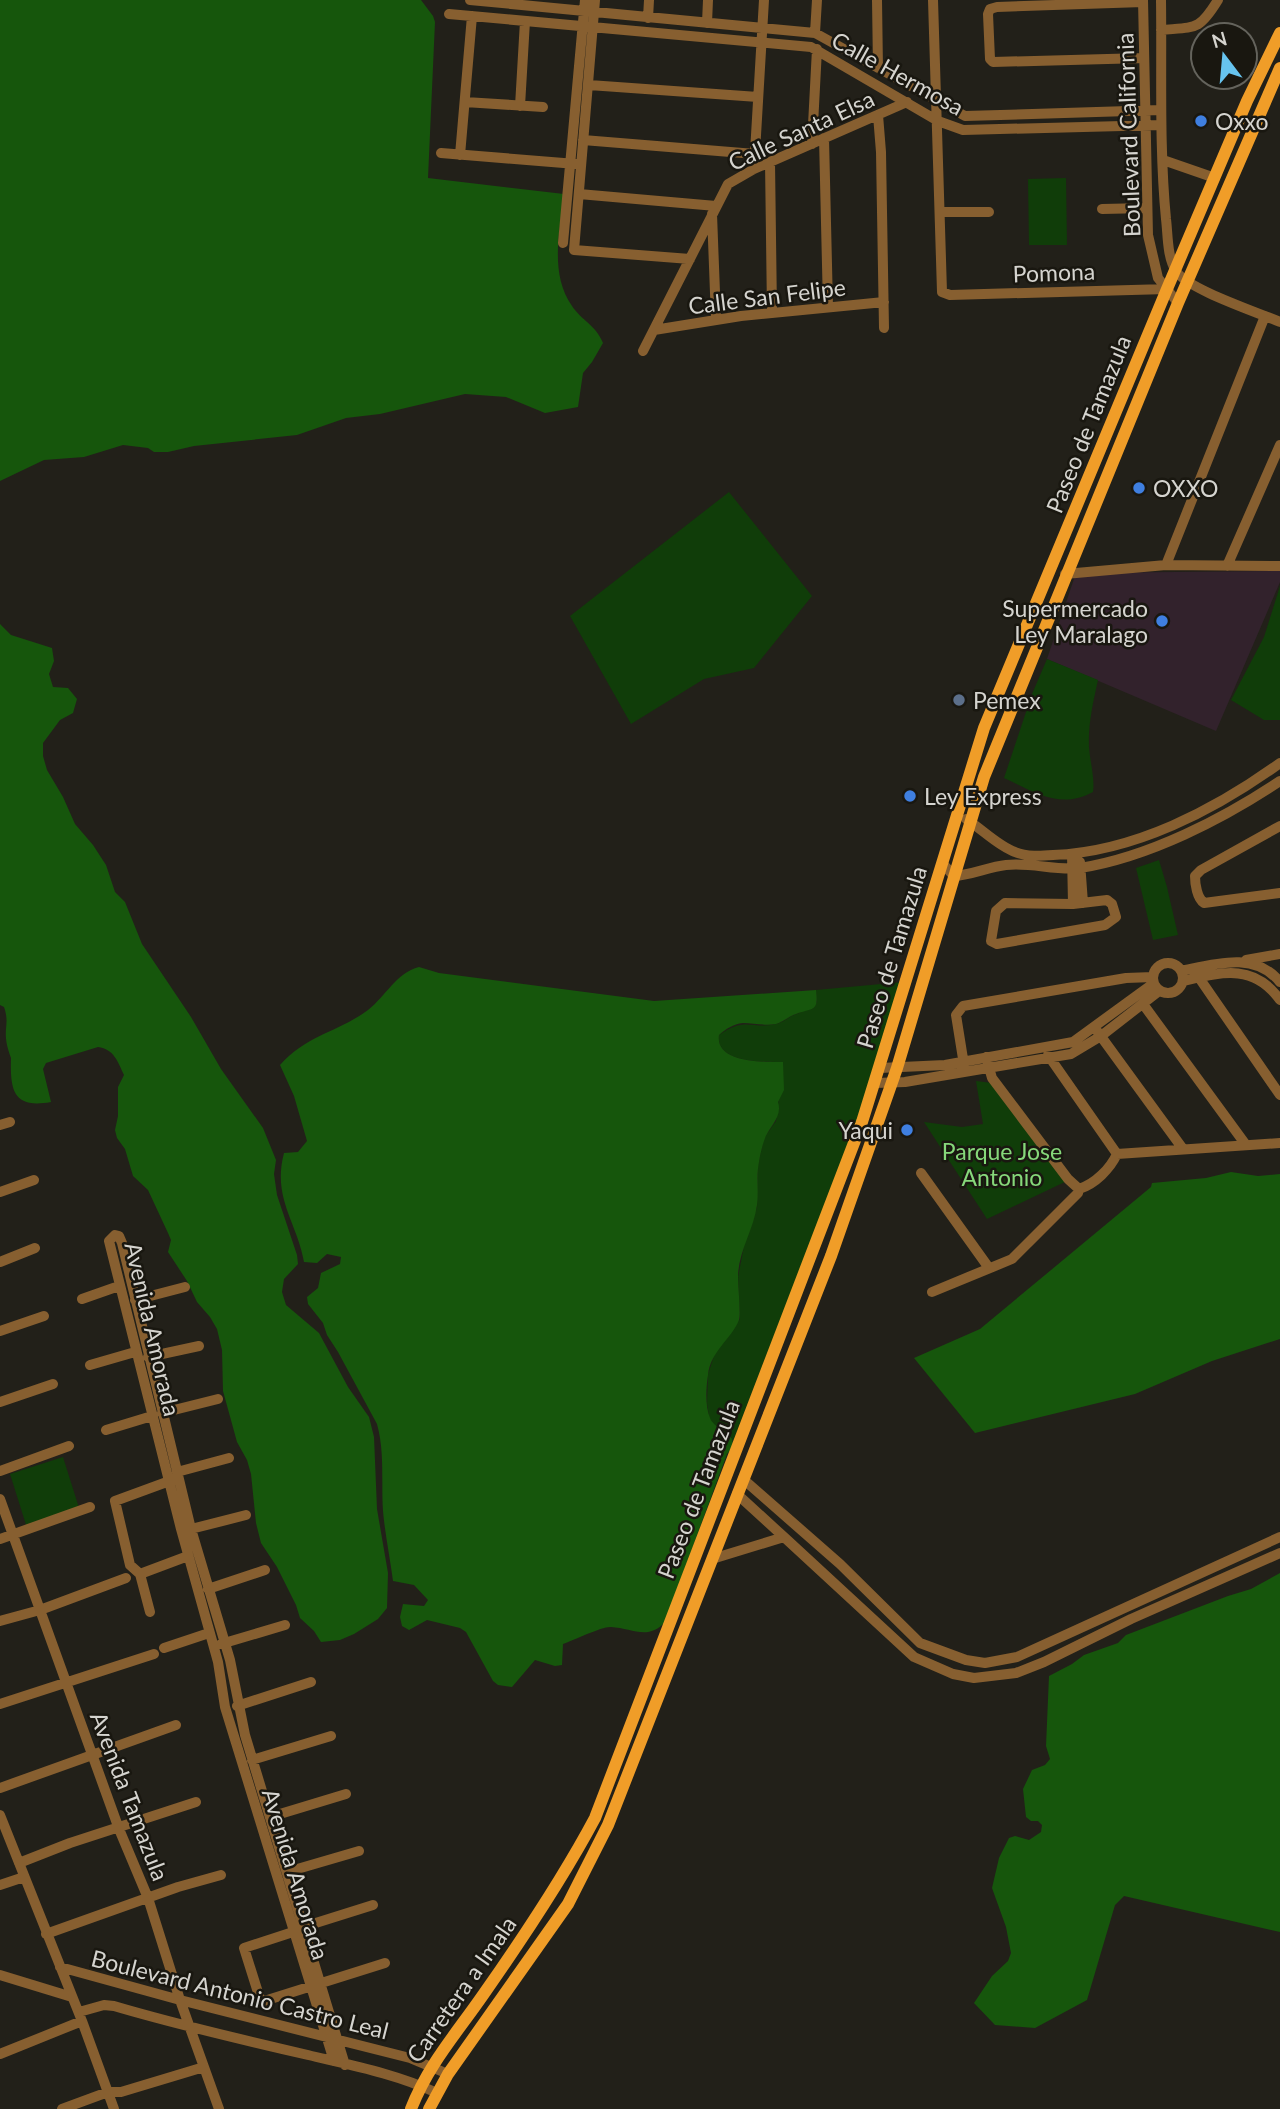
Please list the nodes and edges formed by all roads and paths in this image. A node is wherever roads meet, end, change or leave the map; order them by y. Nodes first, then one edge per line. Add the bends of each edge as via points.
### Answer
1 (470, 0) edge
2 (585, 0) edge
3 (596, 0) edge
4 (649, 0) edge
5 (708, 0) edge
6 (764, 0) edge
7 (817, 0) edge
8 (877, 0) edge
9 (933, 0) edge
10 (1161, 0) edge
11 (1218, 0) edge
12 (1143, 1) edge
13 (528, 3) edge
14 (589, 12) junction
15 (449, 14) dead end
16 (472, 16) junction
17 (648, 18) junction
18 (525, 21) junction
19 (707, 23) junction
20 (588, 27) junction
21 (762, 28) junction
22 (1161, 30) junction
23 (816, 33) junction
24 (1280, 33) edge
25 (761, 43) junction
26 (817, 49) junction
27 (1144, 58) junction
28 (878, 68) junction
29 (1280, 68) edge
30 (589, 85) junction
31 (758, 97) junction
32 (937, 101) junction
33 (465, 102) junction
34 (907, 102) junction
35 (520, 106) junction
36 (543, 107) dead end
37 (1161, 110) junction
38 (1144, 111) junction
39 (878, 115) junction
40 (938, 121) junction
41 (1161, 125) junction
42 (1145, 126) junction
43 (824, 138) junction
44 (583, 140) junction
45 (812, 144) junction
46 (440, 153) dead end
47 (755, 154) junction
48 (460, 155) junction
49 (1163, 160) junction
50 (770, 162) junction
51 (576, 164) junction
52 (754, 169) junction
53 (1215, 178) junction
54 (579, 194) junction
55 (1147, 208) junction
56 (1102, 209) dead end
57 (714, 210) junction
58 (940, 212) junction
59 (989, 212) dead end
60 (563, 243) dead end
61 (690, 260) junction
62 (1175, 270) junction
63 (1187, 283) junction
64 (1167, 289) junction
65 (884, 302) junction
66 (1178, 303) junction
67 (828, 307) junction
68 (772, 312) junction
69 (1265, 316) junction
70 (716, 319) junction
71 (1280, 322) edge
72 (884, 328) dead end
73 (654, 330) junction
74 (643, 351) dead end
75 (1280, 445) edge
76 (1068, 528) junction
77 (1083, 533) junction
78 (1166, 565) junction
79 (1227, 566) junction
80 (1280, 566) edge
81 (1065, 574) junction
82 (998, 692) junction
83 (998, 741) junction
84 (1280, 764) edge
85 (1280, 781) edge
86 (957, 814) junction
87 (970, 822) junction
88 (1278, 830) edge
89 (1151, 834) junction
90 (1126, 843) junction
91 (1157, 845) junction
92 (1008, 848) junction
93 (1075, 854) junction
94 (1131, 856) junction
95 (1038, 861) junction
96 (942, 863) junction
97 (1004, 865) junction
98 (1077, 868) junction
99 (954, 876) junction
100 (1280, 893) edge
101 (1078, 903) junction
102 (1280, 954) edge
103 (1242, 961) junction
104 (1195, 973) junction
105 (1182, 976) junction
106 (1280, 982) edge
107 (1155, 983) junction
108 (1280, 1000) edge
109 (1143, 1004) junction
110 (1098, 1032) junction
111 (1046, 1048) junction
112 (986, 1057) junction
113 (1049, 1059) junction
114 (963, 1061) junction
115 (880, 1068) junction
116 (897, 1068) junction
117 (988, 1069) junction
118 (965, 1072) junction
119 (875, 1083) junction
120 (892, 1083) junction
121 (1280, 1095) edge
122 (1280, 1143) edge
123 (1247, 1145) junction
124 (1182, 1149) junction
125 (1117, 1154) junction
126 (921, 1173) dead end
127 (34, 1180) dead end
128 (1079, 1189) junction
129 (0, 1192) edge
130 (35, 1248) dead end
131 (0, 1262) edge
132 (989, 1268) junction
133 (119, 1286) junction
134 (185, 1287) dead end
135 (932, 1292) dead end
136 (82, 1299) dead end
137 (135, 1300) junction
138 (138, 1314) junction
139 (44, 1316) dead end
140 (126, 1316) junction
141 (0, 1331) edge
142 (199, 1346) dead end
143 (135, 1352) junction
144 (148, 1357) junction
145 (90, 1365) dead end
146 (53, 1384) dead end
147 (218, 1399) dead end
148 (0, 1402) edge
149 (157, 1414) junction
150 (106, 1430) dead end
151 (69, 1446) dead end
152 (229, 1458) dead end
153 (0, 1471) edge
154 (175, 1477) junction
155 (743, 1479) junction
156 (737, 1494) junction
157 (0, 1499) edge
158 (90, 1507) dead end
159 (246, 1516) dead end
160 (191, 1529) junction
161 (13, 1535) junction
162 (784, 1537) junction
163 (1280, 1537) edge
164 (0, 1539) edge
165 (1280, 1553) edge
166 (188, 1556) junction
167 (712, 1559) junction
168 (264, 1570) dead end
169 (141, 1574) junction
170 (125, 1578) dead end
171 (208, 1589) junction
172 (881, 1603) junction
173 (40, 1610) junction
174 (150, 1612) dead end
175 (869, 1615) junction
176 (0, 1620) edge
177 (1101, 1620) junction
178 (285, 1625) dead end
179 (1108, 1630) junction
180 (209, 1633) junction
181 (225, 1643) junction
182 (213, 1646) junction
183 (164, 1648) dead end
184 (154, 1654) dead end
185 (66, 1682) junction
186 (311, 1682) dead end
187 (0, 1704) edge
188 (237, 1706) junction
189 (176, 1726) dead end
190 (331, 1736) dead end
191 (93, 1755) junction
192 (252, 1760) junction
193 (253, 1782) junction
194 (0, 1788) edge
195 (346, 1794) dead end
196 (196, 1802) dead end
197 (0, 1815) edge
198 (270, 1816) junction
199 (119, 1829) junction
200 (359, 1851) dead end
201 (19, 1863) junction
202 (287, 1871) junction
203 (220, 1875) dead end
204 (24, 1877) junction
205 (0, 1885) edge
206 (550, 1896) joint
207 (148, 1898) junction
208 (569, 1904) joint
209 (373, 1905) dead end
210 (303, 1927) junction
211 (293, 1932) junction
212 (46, 1934) junction
213 (385, 1963) dead end
214 (60, 1967) junction
215 (0, 1975) edge
216 (321, 1983) junction
217 (310, 1986) junction
218 (72, 1997) junction
219 (180, 2000) junction
220 (328, 2004) junction
221 (317, 2007) junction
222 (80, 2016) junction
223 (191, 2029) junction
224 (326, 2036) junction
225 (338, 2039) junction
226 (0, 2054) edge
227 (334, 2061) junction
228 (345, 2064) junction
229 (431, 2065) junction
230 (204, 2067) junction
231 (448, 2074) junction
232 (420, 2085) junction
233 (108, 2092) junction
234 (437, 2093) junction
235 (62, 2109) edge
236 (114, 2109) edge
237 (219, 2109) edge
238 (411, 2109) edge
239 (429, 2109) edge

1 - 13 street, Calle Hermosa
2 - 14 street
3 - 14 street
4 - 17 street
5 - 19 street
6 - 21 street
7 - 23 street
8 - 28 street
9 - 32 street
10 - 22 street, Boulevard California
11 - 22 street via 1196,27
12 - 27 street, Boulevard California
12 - 27 street via 997,7 988,14 991,61
13 - 14 street, Calle Hermosa
14 - 17 street, Calle Hermosa
14 - 20 street
15 - 16 street, Calle Hermosa
16 - 18 street, Calle Hermosa
16 - 33 street
17 - 19 street, Calle Hermosa
18 - 20 street, Calle Hermosa
18 - 35 street
19 - 21 street, Calle Hermosa
20 - 25 street, Calle Hermosa
20 - 30 street
20 - 51 street
21 - 23 street, Calle Hermosa
21 - 25 street
22 - 37 street, Boulevard California
23 - 28 street, Calle Hermosa
24 - 53 main road, Paseo de Tamazula
25 - 26 street, Calle Hermosa
25 - 31 street
26 - 34 street, Calle Hermosa
26 - 45 street
27 - 38 street, Boulevard California
28 - 32 street, Calle Hermosa
29 - 63 main road, Paseo de Tamazula
30 - 31 street
30 - 44 street
31 - 47 street
32 - 38 street, Calle Hermosa via 976,117
32 - 40 street
33 - 35 street
33 - 48 street
34 - 39 street, Calle Santa Elsa
34 - 40 street, Calle Hermosa
35 - 36 street
37 - 38 street, Calle Hermosa
37 - 41 street, Boulevard California
38 - 42 street, Boulevard California
39 - 43 street, Calle Santa Elsa
39 - 65 street
40 - 42 street, Calle Hermosa via 971,131
40 - 58 street
41 - 42 street, Calle Hermosa
41 - 49 street, Boulevard California
42 - 55 street, Boulevard California
43 - 45 street, Calle Santa Elsa
43 - 67 street
44 - 47 street
44 - 51 street
45 - 50 street, Calle Santa Elsa
46 - 48 street
47 - 52 street
48 - 51 street
49 - 53 street
49 - 62 street, Boulevard California
50 - 52 street, Calle Santa Elsa
50 - 68 street
51 - 54 street
51 - 60 street
52 - 57 street, Calle Santa Elsa via 728,184
53 - 62 main road, Paseo de Tamazula
54 - 57 street
54 - 61 street via 574,250
55 - 56 street
55 - 64 street, Boulevard California via 1152,260
57 - 61 street, Calle Santa Elsa
57 - 70 street
58 - 59 street
58 - 64 street, Pomona via 942,292 950,295
61 - 73 street, Calle Santa Elsa
62 - 63 street
62 - 64 main road, Paseo de Tamazula
63 - 66 main road, Paseo de Tamazula
63 - 69 street
64 - 66 street, Boulevard California
64 - 76 main road, Paseo de Tamazula
65 - 67 street, Calle San Felipe
65 - 72 street
66 - 77 main road, Paseo de Tamazula
67 - 68 street, Calle San Felipe
68 - 70 street, Calle San Felipe
69 - 71 street
69 - 78 street
70 - 73 street, Calle San Felipe
73 - 74 street, Calle Santa Elsa
75 - 79 street
76 - 77 main road
76 - 82 main road, Paseo de Tamazula
77 - 81 main road, Paseo de Tamazula
78 - 79 street
78 - 81 street
79 - 80 street
81 - 83 main road, Paseo de Tamazula
82 - 83 main road via 1002,704
82 - 86 main road, Paseo de Tamazula
83 - 87 main road, Paseo de Tamazula
84 - 89 street
85 - 91 street
86 - 87 street
86 - 96 main road, Paseo de Tamazula
87 - 92 street
87 - 99 main road, Paseo de Tamazula
88 - 100 street via 1201,870 1195,879 1204,904
89 - 90 street
89 - 91 street via 1150,842
90 - 93 street
90 - 94 street
91 - 94 street
92 - 95 street
92 - 97 street
93 - 95 street
93 - 98 street
94 - 98 street
95 - 97 street
95 - 98 street
96 - 99 street
96 - 115 main road, Paseo de Tamazula
97 - 99 street
98 - 101 street
99 - 116 main road, Paseo de Tamazula
101 - 101 street via 1005,903 996,911 991,941 997,944 1105,925 1116,917 1107,900
102 - 103 street
103 - 104 street
103 - 106 street via 1259,965
104 - 105 street
104 - 108 street via 1247,974 1263,981
104 - 121 street
105 - 107 street via 1174,992
105 - 107 street via 1174,965 1165,964 1157,968
107 - 109 street
107 - 110 street
107 - 114 street via 1126,978 963,1006 956,1016
109 - 110 street
109 - 123 street
110 - 111 street
110 - 113 street via 1080,1050
110 - 124 street
111 - 112 street
111 - 113 street
112 - 114 street
112 - 117 street
113 - 117 street
113 - 125 street
114 - 116 street
114 - 118 street
115 - 116 street
115 - 119 main road, Paseo de Tamazula
116 - 120 main road, Paseo de Tamazula
117 - 118 street
117 - 128 street
118 - 120 street
119 - 120 street
119 - 206 main road, Paseo de Tamazula via 595,1818
120 - 155 main road, Paseo de Tamazula via 831,1256
122 - 123 street
123 - 124 street
124 - 125 street
125 - 128 street via 1093,1182
126 - 132 street
127 - 129 street
128 - 132 street via 1014,1257
130 - 131 street
132 - 135 street
133 - 136 street
133 - 137 street, Avenida Amorada via 109,1241 114,1235 120,1237
133 - 140 street, Avenida Amorada
134 - 137 street
137 - 138 street, Avenida Amorada
138 - 140 street
138 - 144 street, Avenida Amorada
139 - 141 street
140 - 143 street, Avenida Amorada
142 - 144 street
143 - 145 street
143 - 149 street, Avenida Amorada
144 - 149 street, Avenida Amorada
146 - 148 street
147 - 149 street
149 - 150 street
149 - 154 street, Avenida Amorada
151 - 153 street
152 - 154 street
154 - 160 street, Avenida Amorada
154 - 166 street, Avenida Amorada
154 - 169 street via 115,1501 130,1565
155 - 156 main road, Paseo de Tamazula
155 - 172 street
156 - 162 street
156 - 167 main road, Paseo de Tamazula
157 - 161 street, Avenida Tamazula
158 - 161 street
159 - 160 street
160 - 171 street, Avenida Amorada
161 - 164 street
161 - 173 street, Avenida Tamazula
162 - 167 street
162 - 175 street
163 - 177 street
165 - 179 street
166 - 169 street
166 - 180 street, Avenida Amorada
167 - 208 main road, Paseo de Tamazula via 608,1825
168 - 171 street
169 - 174 street
170 - 173 street
171 - 181 street, Avenida Amorada
172 - 175 street
172 - 177 street via 920,1643 985,1663 1017,1657
173 - 176 street
173 - 185 street, Avenida Tamazula
175 - 179 street via 914,1657 974,1678 1016,1673
177 - 179 street
178 - 181 street
180 - 182 street, Avenida Amorada
180 - 183 street
181 - 182 street
181 - 188 street, Avenida Amorada
182 - 193 street, Avenida Amorada via 225,1707
184 - 185 street
185 - 187 street
185 - 191 street, Avenida Tamazula
186 - 188 street
188 - 192 street, Avenida Amorada
189 - 191 street
190 - 192 street
191 - 194 street
191 - 199 street, Avenida Tamazula
192 - 193 street, Avenida Amorada
193 - 198 street, Avenida Amorada
193 - 211 street, Avenida Amorada
195 - 198 street
196 - 199 street
197 - 201 street
198 - 202 street, Avenida Amorada
199 - 201 street
199 - 207 street, Avenida Tamazula
200 - 202 street
201 - 204 street
202 - 210 street, Avenida Amorada
203 - 207 street
204 - 205 street
204 - 212 street
206 - 229 main road, Carretera a Imala
207 - 212 street
207 - 219 street, Avenida Tamazula
208 - 231 main road, Carretera a Imala
209 - 210 street
210 - 216 street, Avenida Amorada
211 - 217 street, Avenida Amorada
211 - 217 street via 244,1948 261,2002
212 - 214 street
213 - 216 street
214 - 218 street
214 - 219 street, Boulevard Antonio Castro Leal
215 - 218 street
216 - 217 street
216 - 220 street, Avenida Amorada
217 - 221 street, Avenida Amorada
218 - 222 street
219 - 223 street, Avenida Tamazula
219 - 224 street, Boulevard Antonio Castro Leal
220 - 221 street
220 - 225 street, Avenida Amorada
221 - 224 street, Avenida Amorada
222 - 223 street, Boulevard Antonio Castro Leal via 104,2005 114,2006
222 - 226 street, Boulevard Antonio Castro Leal
222 - 233 street
223 - 227 street, Boulevard Antonio Castro Leal
223 - 230 street, Avenida Tamazula
224 - 225 street, Boulevard Antonio Castro Leal
224 - 227 street, Avenida Amorada
225 - 228 street, Avenida Amorada
225 - 229 street, Boulevard Antonio Castro Leal
227 - 228 street, Boulevard Antonio Castro Leal
228 - 232 street, Boulevard Antonio Castro Leal
229 - 231 street, Boulevard Antonio Castro Leal
229 - 232 main road, Carretera a Imala
230 - 233 street
230 - 237 street, Avenida Tamazula
231 - 234 main road, Carretera a Imala
232 - 234 street, Boulevard Antonio Castro Leal
232 - 238 main road, Carretera a Imala
233 - 235 street
233 - 236 street
234 - 239 main road, Carretera a Imala

